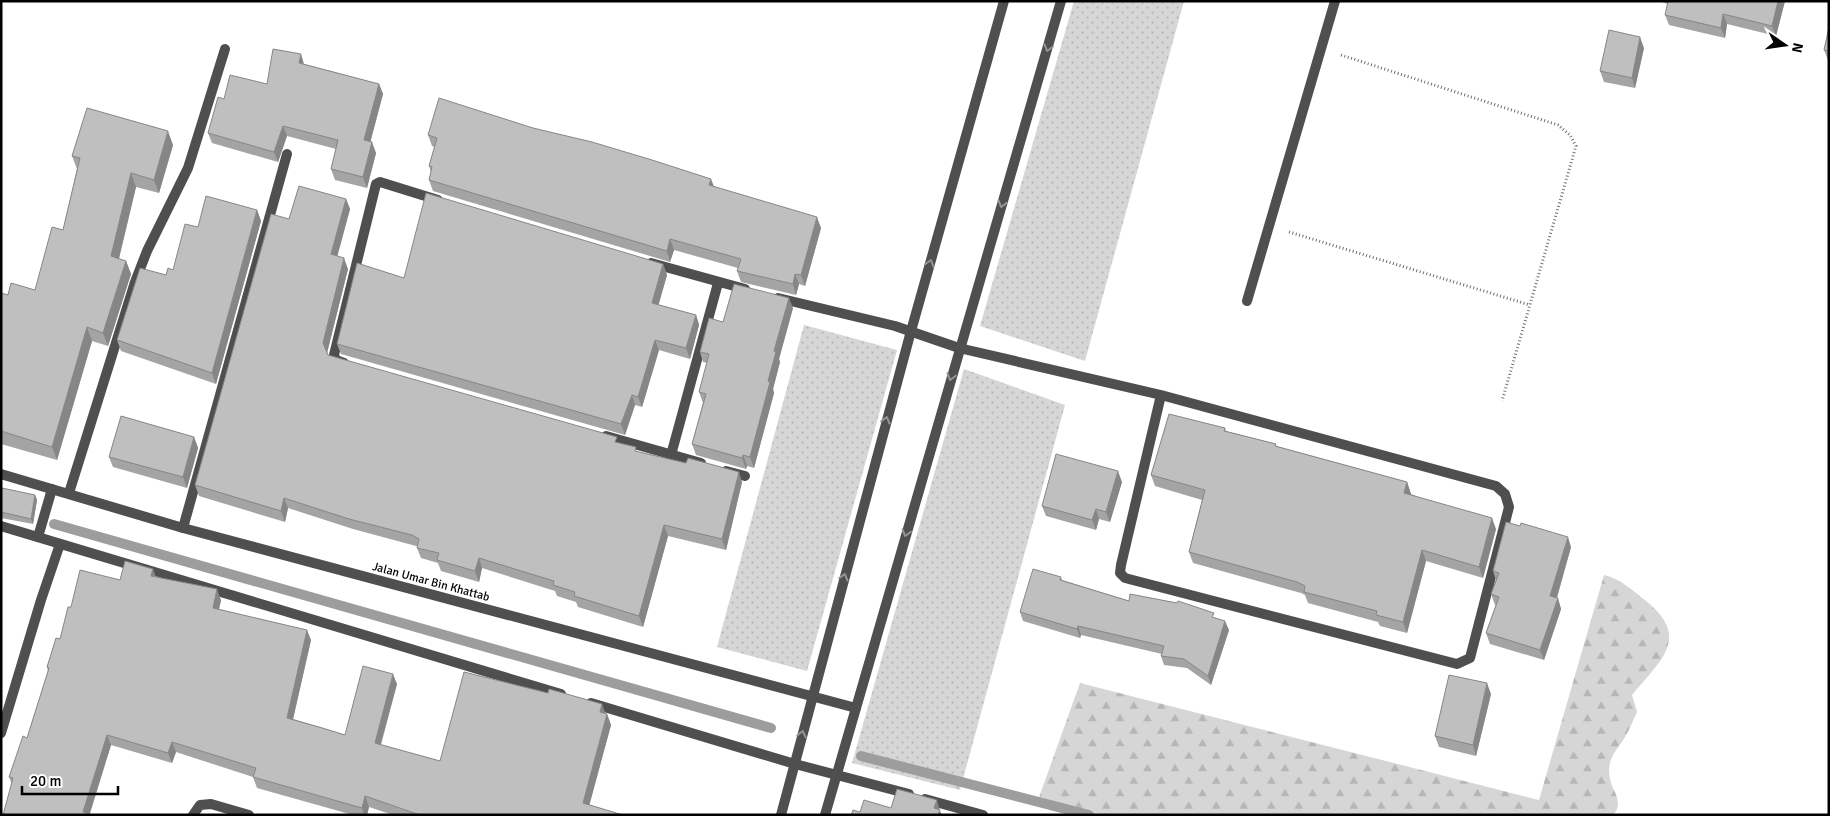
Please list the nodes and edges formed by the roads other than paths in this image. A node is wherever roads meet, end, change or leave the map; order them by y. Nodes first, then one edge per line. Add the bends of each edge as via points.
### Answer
1 (1004, 1) edge
2 (1061, 1) edge
3 (1335, 1) edge
4 (225, 49) dead end
5 (287, 154) dead end
6 (446, 202) edge
7 (643, 260) edge
8 (718, 283) junction
9 (1247, 301) dead end
10 (910, 331) junction
11 (959, 348) junction
12 (358, 367) edge
13 (1161, 395) junction
14 (596, 433) edge
15 (671, 455) junction
16 (1, 474) edge
17 (745, 476) dead end
18 (52, 489) junction
19 (69, 494) junction
20 (1, 526) edge
21 (183, 528) junction
22 (38, 537) junction
23 (60, 544) junction
24 (811, 697) junction
25 (856, 708) junction
26 (1, 733) edge
27 (795, 764) junction
28 (837, 775) junction
29 (193, 815) edge
30 (250, 815) edge
31 (781, 815) edge
32 (825, 815) edge
33 (983, 815) edge

10 -> 1 street
2 -> 11 street
3 - 9 street
4 - 19 street via 188,168 135,282
5 - 21 street
6 - 12 street via 380,182 376,184 334,354 336,360
7 - 8 street
8 - 10 street
8 - 15 street
10 - 11 street
24 -> 10 street
11 - 13 street
11 -> 25 street
13 - 13 street via 1496,486 1505,494 1509,507 1470,658 1457,664 1125,578 1120,573 1121,565
14 - 15 street
15 - 17 street
16 - 18 street, Jalan Umar Bin Khattab
18 - 19 street, Jalan Umar Bin Khattab
18 - 22 street
19 - 21 street, Jalan Umar Bin Khattab
20 - 22 street
21 - 24 street, Jalan Umar Bin Khattab
22 - 23 street
23 - 26 street
23 - 27 street
24 - 25 street, Jalan Umar Bin Khattab
27 -> 24 street
25 - 28 street
27 - 28 street
27 - 31 street
28 - 32 street
28 - 33 street
29 - 30 street via 200,806 211,804

